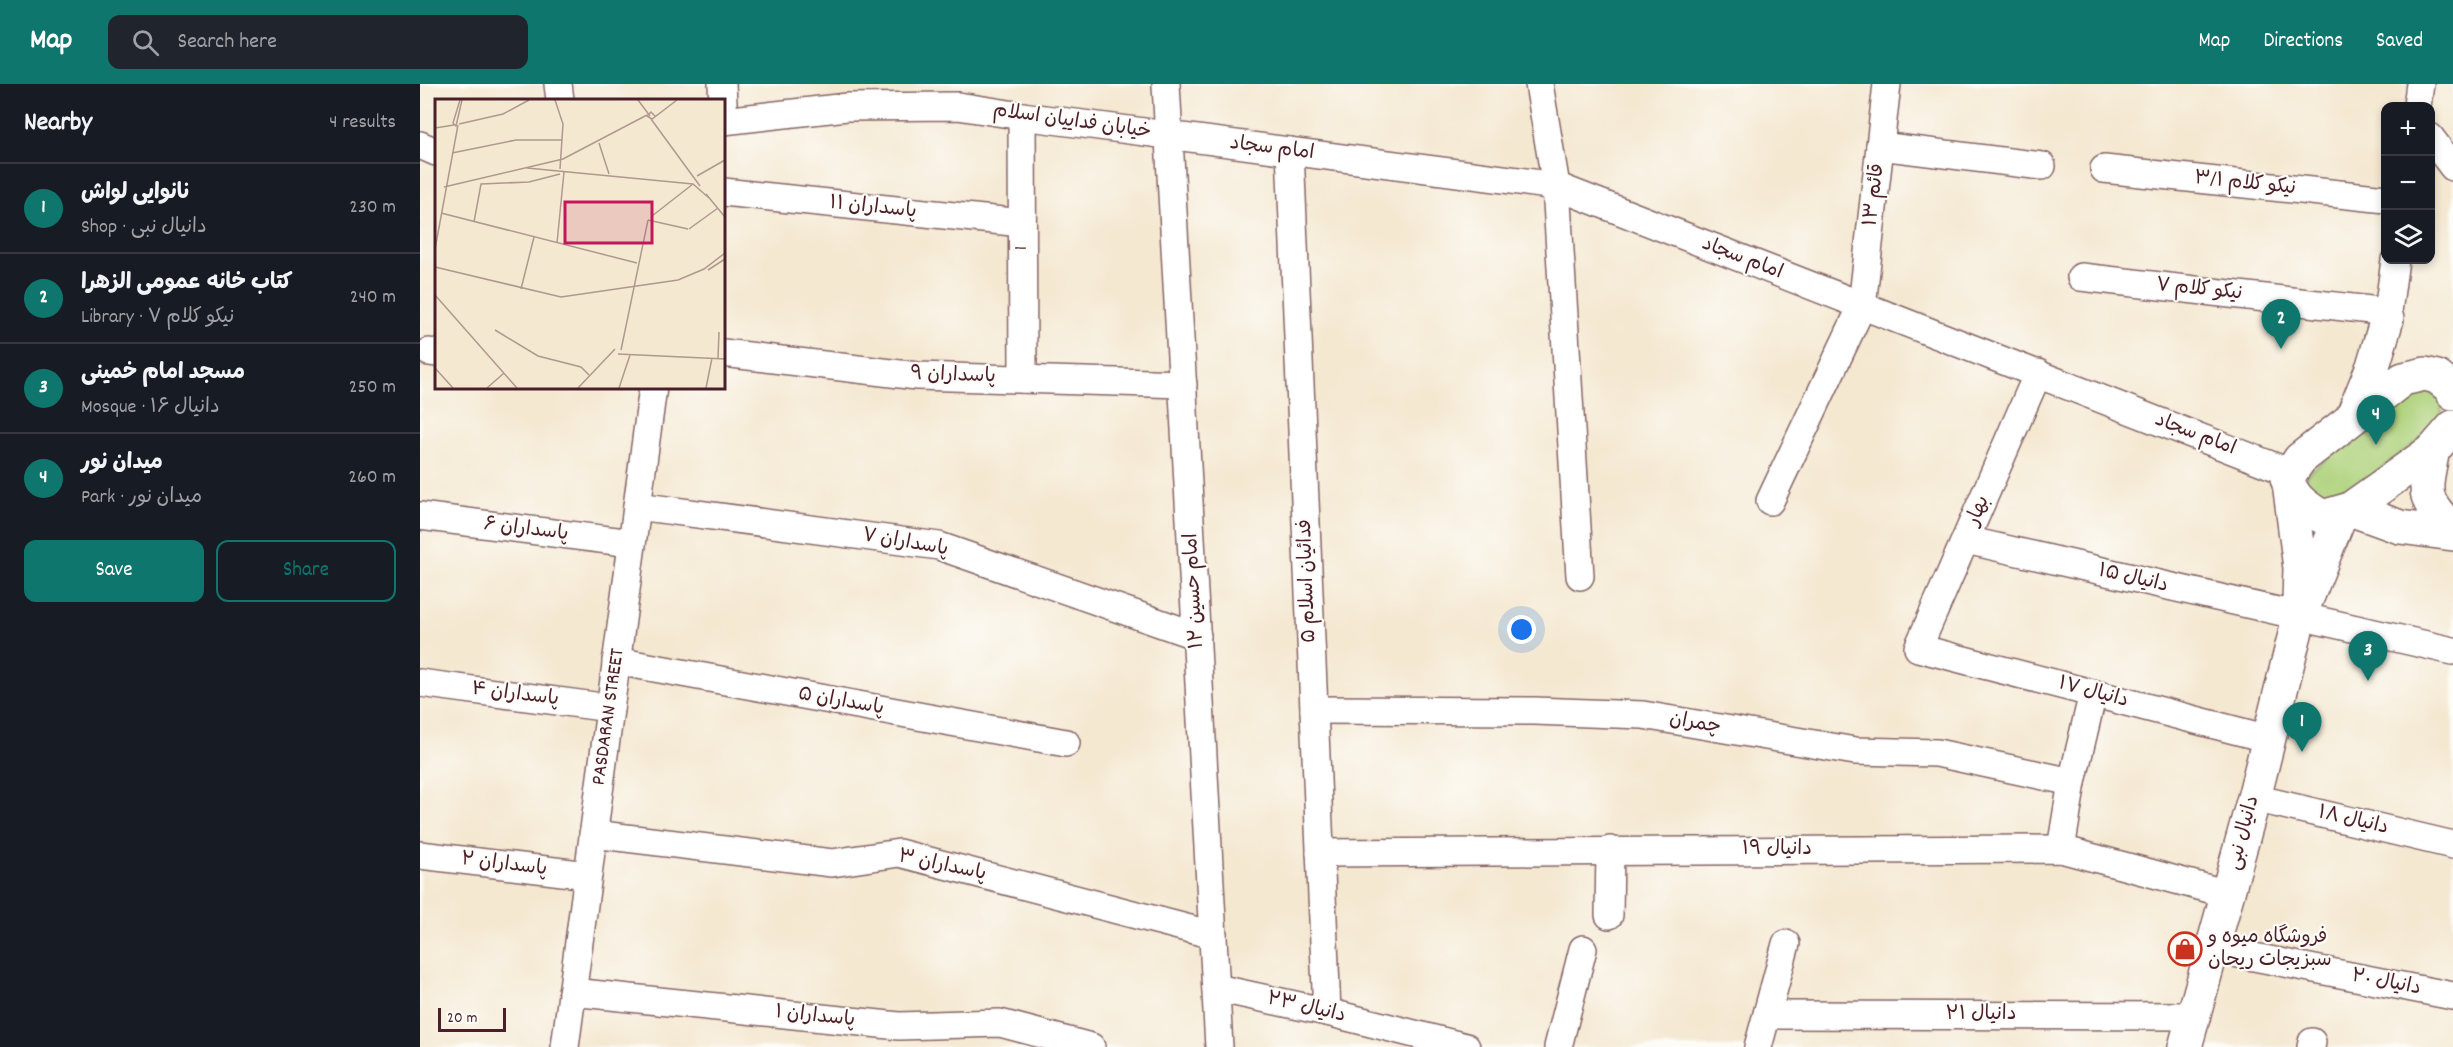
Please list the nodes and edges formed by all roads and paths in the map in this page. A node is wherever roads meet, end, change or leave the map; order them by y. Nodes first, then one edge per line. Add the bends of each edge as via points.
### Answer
1 (558, 84) edge
2 (722, 84) edge
3 (1166, 84) edge
4 (1539, 84) edge
5 (1887, 84) edge
6 (2420, 84) edge
7 (958, 95) edge
8 (560, 99) edge
9 (723, 99) edge
10 (2418, 102) edge
11 (1022, 116) junction
12 (724, 121) edge
13 (1170, 136) junction
14 (2435, 144) edge
15 (420, 145) edge
16 (1880, 146) junction
17 (1290, 151) junction
18 (435, 152) edge
19 (435, 153) edge
20 (420, 157) edge
21 (2042, 166) dead end
22 (2453, 167) edge
23 (2104, 169) dead end
24 (1556, 186) junction
25 (724, 192) edge
26 (2381, 199) edge
27 (1022, 223) junction
28 (2394, 264) edge
29 (2081, 277) dead end
30 (1862, 306) junction
31 (2387, 316) junction
32 (724, 353) edge
33 (2038, 373) junction
34 (1023, 379) junction
35 (2442, 380) edge
36 (1184, 384) junction
37 (653, 388) edge
38 (2352, 418) junction
39 (2447, 434) edge
40 (2290, 481) junction
41 (1770, 501) dead end
42 (637, 506) junction
43 (2346, 511) junction
44 (420, 516) edge
45 (2453, 532) edge
46 (1966, 540) junction
47 (632, 543) junction
48 (1580, 576) dead end
49 (2299, 618) junction
50 (1197, 636) junction
51 (1918, 648) joint
52 (2453, 651) edge
53 (616, 661) junction
54 (420, 683) edge
55 (2093, 693) junction
56 (610, 708) junction
57 (1314, 710) junction
58 (2269, 739) junction
59 (1066, 743) dead end
60 (2072, 782) junction
61 (2254, 798) junction
62 (593, 834) junction
63 (2453, 844) edge
64 (2061, 849) junction
65 (1610, 850) junction
66 (1320, 853) junction
67 (420, 855) edge
68 (588, 875) junction
69 (2228, 894) junction
70 (1609, 915) dead end
71 (1213, 935) junction
72 (1786, 944) dead end
73 (1583, 949) dead end
74 (2213, 949) junction
75 (1216, 988) junction
76 (572, 992) junction
77 (2453, 996) edge
78 (1327, 1012) junction
79 (1767, 1015) junction
80 (2194, 1016) junction
81 (565, 1047) edge
82 (1091, 1047) edge
83 (1219, 1047) edge
84 (1466, 1047) edge
85 (1558, 1047) edge
86 (1758, 1047) edge
87 (2185, 1047) edge

1 - 8 street
2 - 9 street
3 - 13 street, امام حسین ۱۲
4 - 24 street
5 - 16 street, قائم ۱۳
6 - 10 street
7 - 11 street, خیابان فداییان اسلام
7 - 12 street, خیابان فداییان اسلام
11 - 13 street, خیابان فداییان اسلام
11 - 27 street, 1
13 - 17 street, امام سجاد
13 - 36 street, امام حسین ۱۲
14 - 22 street
15 - 18 street
16 - 21 street
16 - 30 street, قائم ۱۳
17 - 24 street, امام سجاد
17 - 57 street, فدائیان اسلام ۵
19 - 20 street
23 - 26 street, نیکو کلام ۳/۱
24 - 30 street, امام سجاد
24 - 48 street
25 - 27 street, پاسداران ۱۱
27 - 34 street, 1
28 - 31 street
29 - 31 street, نیکو کلام ٧
30 - 33 street, امام سجاد
30 - 41 street, قائم ۱۳
31 - 35 main road via 2394,340 2405,355
31 - 38 main road
32 - 34 street, پاسداران ۹ via 917,376
33 - 40 street, امام سجاد
33 - 46 street, بهار
34 - 36 street, پاسداران ۹
35 - 38 main road via 2403,379
36 - 50 street, امام حسین ۱۲
37 - 42 street, PASDARAN STREET
38 - 40 main road via 2300,459
39 - 43 main road
39 - 45 main road via 2426,482 2428,501
40 - 43 main road via 2300,503 2322,517
40 - 49 main road, دانیال نبی via 2300,568
42 - 47 street, PASDARAN STREET
42 - 50 street, پاسداران ۷ via 939,546
43 - 45 main road via 2400,527
43 - 49 main road, دانیال نبی
44 - 47 street, پاسداران ۶
46 - 49 street, دانیال ۱۵
46 - 51 street, بهار
47 - 53 street, PASDARAN STREET
49 - 52 street, دانیال ۱۵
49 - 58 main road, دانیال نبی
50 - 71 street, امام حسین ۱۲
51 - 55 street, دانیال ۱۷
53 - 56 street, PASDARAN STREET
53 - 59 street, پاسداران ۵
54 - 56 street, پاسداران ۴
55 - 58 street, دانیال ۱۷
55 - 60 street
56 - 62 street, PASDARAN STREET
57 - 60 street, چمران via 1644,715 1855,751 1937,753
57 - 66 street, فدائیان اسلام ۵
58 - 61 main road, دانیال نبی
60 - 64 street
61 - 63 street, دانیال ۱۸
61 - 69 main road, دانیال نبی
62 - 68 street, PASDARAN STREET
62 - 71 street, پاسداران ۳ via 832,863 899,853
64 - 65 street, دانیال ۱۹
64 - 69 street, دانیال ۱۹
65 - 66 street, دانیال ۱۹
65 - 70 street
66 - 78 street, فدائیان اسلام ۵
67 - 68 street, پاسداران ۲
68 - 76 street, PASDARAN STREET
69 - 74 main road, دانیال نبی
71 - 75 street, امام حسین ۱۲
72 - 79 street
73 - 85 street
74 - 77 street, دانیال ۲۰
74 - 80 main road, دانیال نبی
75 - 78 street, دانیال ۲۳
75 - 83 street, امام حسین ۱۲
76 - 81 street, PASDARAN STREET
76 - 82 street, پاسداران ۱ via 899,1026 1000,1023
78 - 84 street, دانیال ۲۳
79 - 80 street, دانیال ۲۱
79 - 86 street
80 - 87 main road, دانیال نبی

